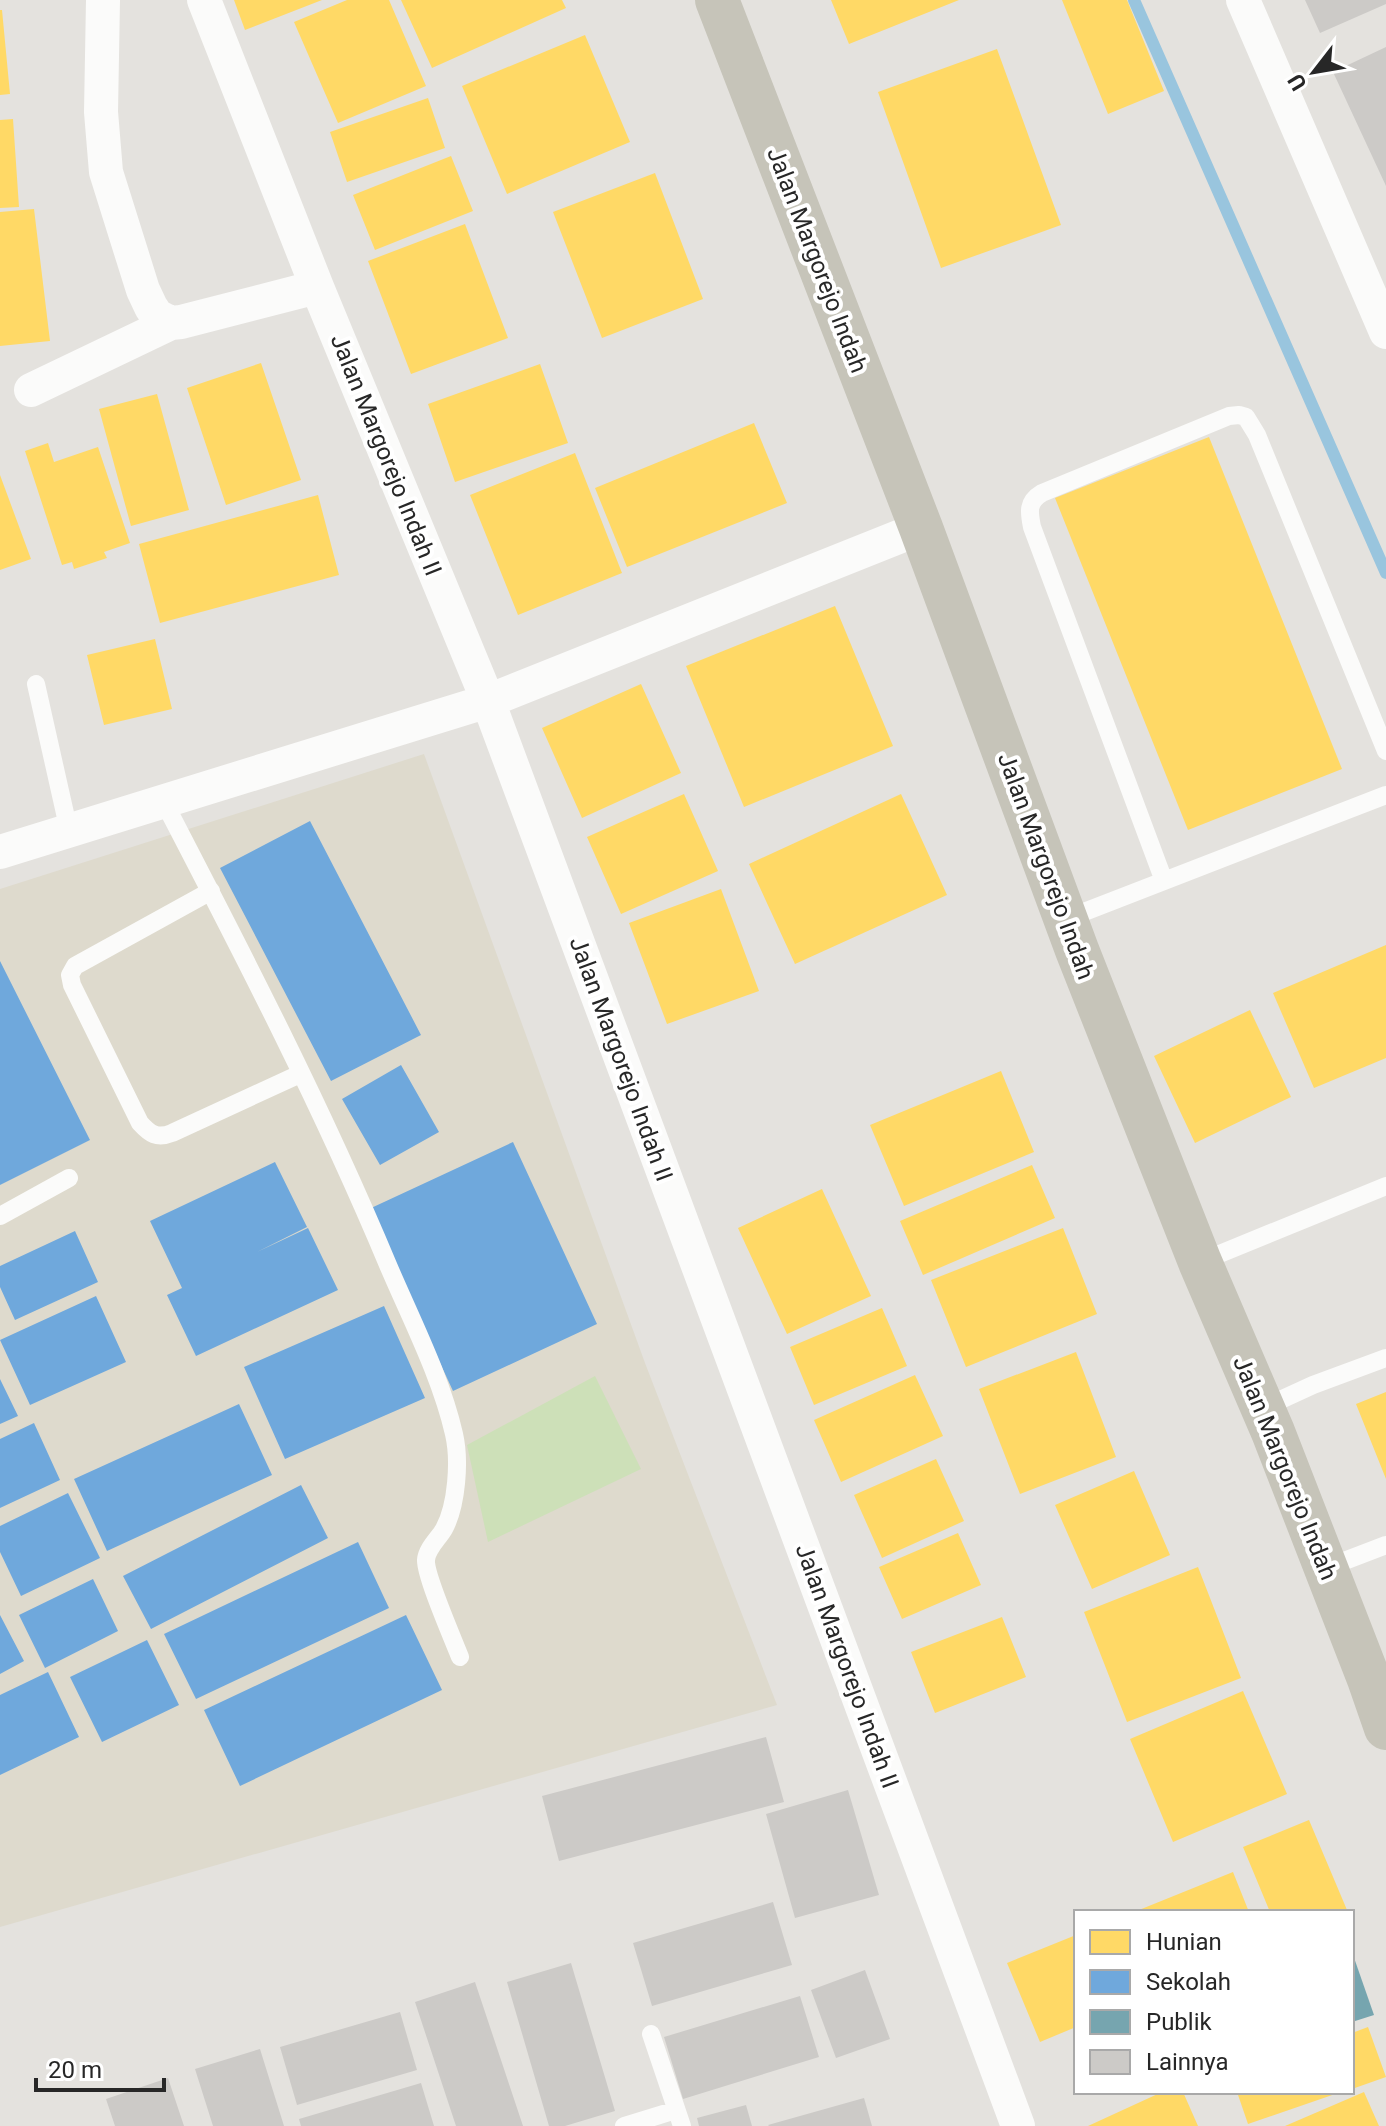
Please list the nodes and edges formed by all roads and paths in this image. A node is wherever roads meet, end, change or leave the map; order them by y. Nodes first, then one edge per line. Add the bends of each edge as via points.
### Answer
1 (103, 0) edge
2 (204, 0) edge
3 (717, 0) edge
4 (1243, 0) edge
5 (317, 287) junction
6 (171, 323) junction
7 (1386, 332) edge
8 (31, 390) dead end
9 (921, 528) junction
10 (36, 684) dead end
11 (488, 701) junction
12 (1386, 751) edge
13 (1386, 795) edge
14 (164, 802) junction
15 (69, 831) junction
16 (0, 852) edge
17 (1164, 881) junction
18 (211, 891) junction
19 (1066, 919) junction
20 (300, 1074) junction
21 (69, 1178) dead end
22 (1386, 1186) edge
23 (0, 1216) edge
24 (1200, 1262) junction
25 (1386, 1358) edge
26 (1263, 1408) junction
27 (1386, 1545) edge
28 (1326, 1568) junction
29 (460, 1657) dead end
30 (1386, 1728) edge
31 (651, 2034) dead end
32 (679, 2118) edge
33 (624, 2126) edge
34 (1018, 2126) edge

1 - 6 street via 106,172 143,290 157,316
2 - 5 street, Jalan Margorejo Indah II
3 - 9 main road, Jalan Margorejo Indah
4 - 7 street
5 - 6 street
5 - 11 street, Jalan Margorejo Indah II
6 - 8 street
9 - 11 street
9 - 19 main road, Jalan Margorejo Indah
10 - 15 lane
11 - 14 street
11 - 34 street, Jalan Margorejo Indah II
12 - 17 lane via 1246,417 1229,416 1033,498 1032,527
13 - 17 lane
14 - 15 street
14 - 18 lane
15 - 16 street
17 - 19 lane
18 - 20 lane
18 - 20 lane via 75,966 72,985 140,1123 158,1137
19 - 24 main road, Jalan Margorejo Indah
20 - 29 lane via 353,1182 443,1396 455,1437 452,1512 426,1560
21 - 23 lane
22 - 24 lane
24 - 26 main road, Jalan Margorejo Indah
25 - 26 lane
26 - 28 main road, Jalan Margorejo Indah
27 - 28 lane
28 - 30 main road, Jalan Margorejo Indah
31 - 32 lane
32 - 33 lane

